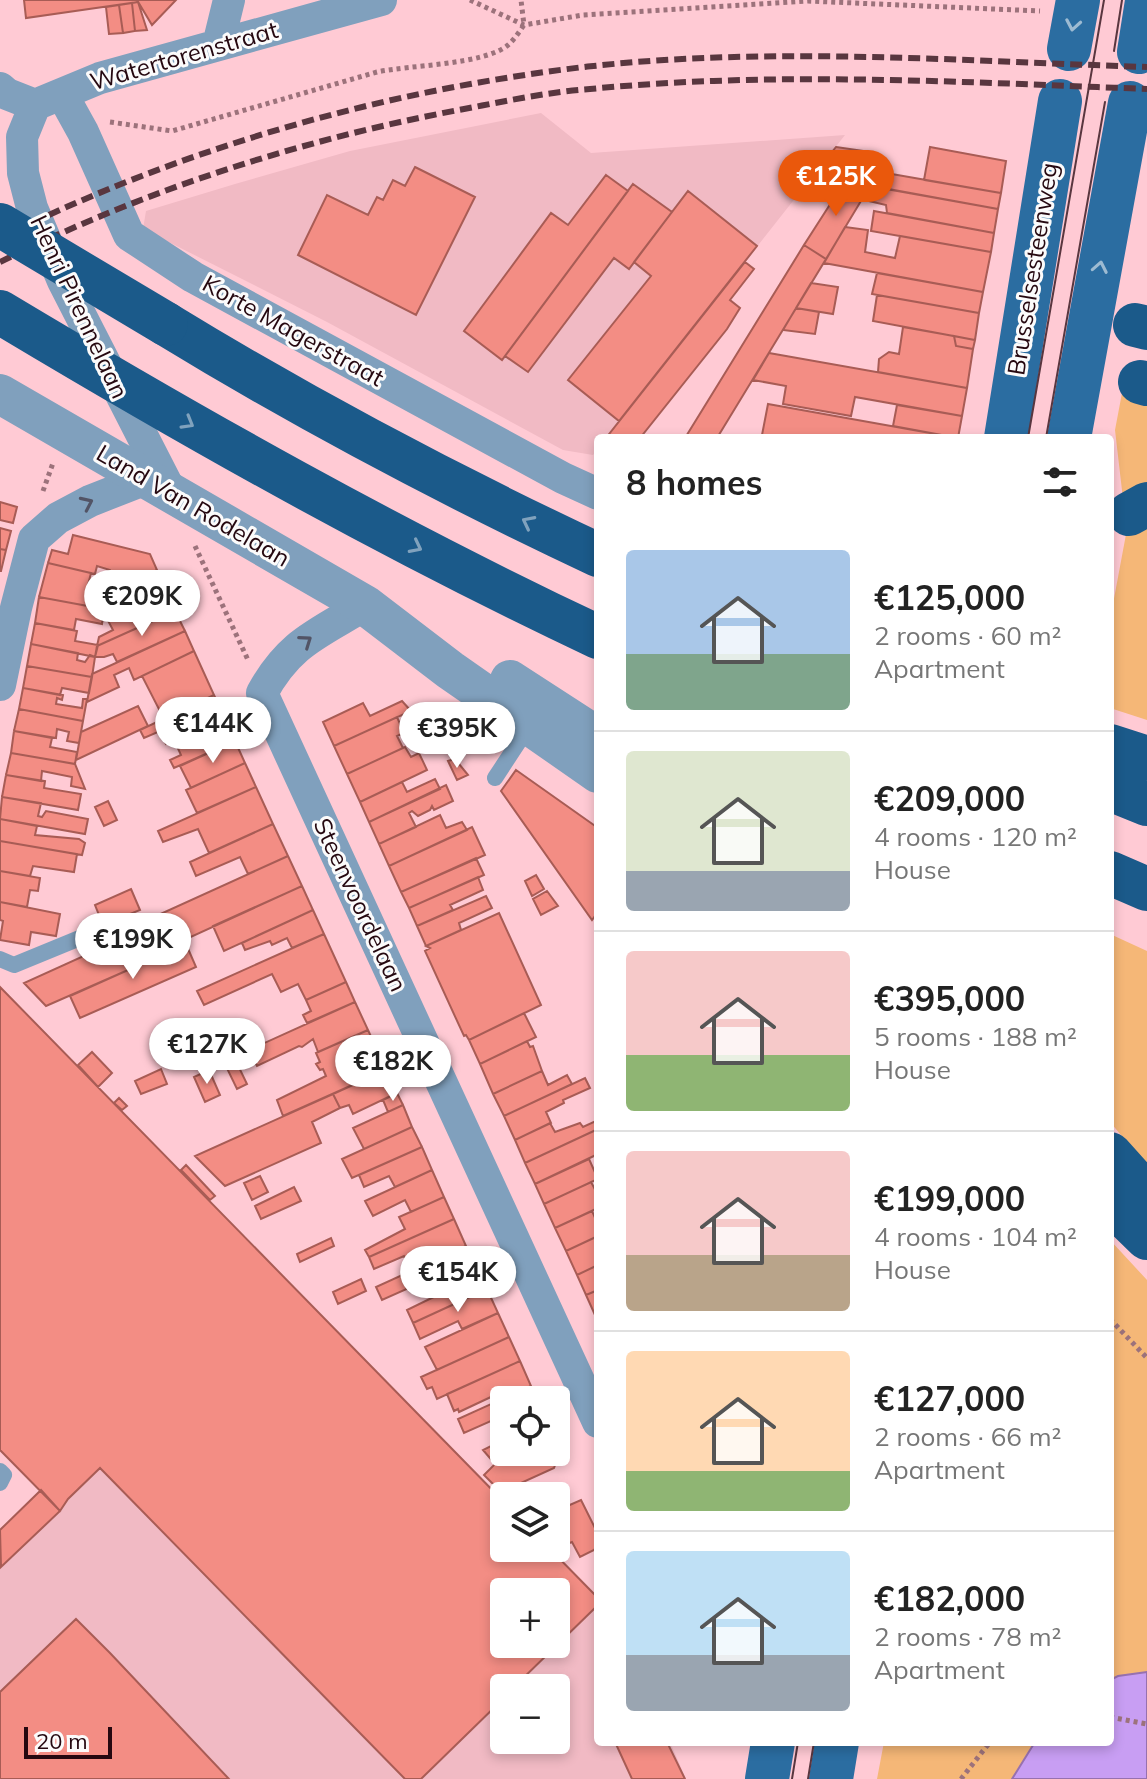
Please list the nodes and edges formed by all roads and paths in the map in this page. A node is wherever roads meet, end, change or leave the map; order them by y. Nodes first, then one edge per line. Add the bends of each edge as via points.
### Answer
1 (229, 0) edge
2 (381, 0) edge
3 (470, 0) edge
4 (521, 0) edge
5 (1147, 1) edge
6 (1061, 6) edge
7 (524, 25) junction
8 (218, 45) junction
9 (1069, 49) dead end
10 (1139, 52) dead end
11 (0, 88) edge
12 (49, 99) junction
13 (1060, 101) dead end
14 (1130, 103) dead end
15 (83, 132) junction
16 (1134, 158) edge
17 (0, 225) edge
18 (0, 312) edge
19 (1091, 316) junction
20 (1141, 326) edge
21 (1020, 352) junction
22 (1080, 368) junction
23 (1144, 383) edge
24 (0, 394) edge
25 (68, 434) junction
26 (1007, 434) edge
27 (1070, 434) edge
28 (159, 486) junction
29 (594, 492) edge
30 (34, 539) junction
31 (594, 553) edge
32 (375, 612) junction
33 (594, 635) edge
34 (0, 685) edge
35 (262, 693) junction
36 (537, 714) junction
37 (594, 735) edge
38 (1114, 747) edge
39 (1147, 758) edge
40 (594, 769) edge
41 (495, 778) dead end
42 (1114, 791) edge
43 (1147, 804) edge
44 (1114, 875) edge
45 (1147, 889) edge
46 (92, 933) dead end
47 (0, 959) edge
48 (1114, 1158) edge
49 (1147, 1195) edge
50 (1114, 1206) edge
51 (1147, 1238) edge
52 (1114, 1323) edge
53 (1147, 1358) edge
54 (594, 1413) edge
55 (0, 1471) edge
56 (0, 1483) edge
57 (1114, 1718) edge
58 (1147, 1724) edge
59 (772, 1746) edge
60 (836, 1746) edge
61 (985, 1746) edge
62 (767, 1779) edge
63 (831, 1779) edge
64 (961, 1779) edge

1 - 8 street
2 - 8 street, Watertorenstraat
3 - 7 path
4 - 7 path
5 - 10 main road
6 - 7 path via 808,1 583,15
6 -> 9 main road
7 - 15 path via 510,44 492,53 377,72 183,129 161,131 109,122
8 - 12 street, Watertorenstraat via 100,78
11 - 12 street via 7,94
12 - 15 street, Korte Magerstraat
12 - 28 street, Henri Pirennelaan via 22,137 23,173 32,208
13 - 21 main road, Brusselsesteenweg
14 - 16 main road
15 - 29 street, Korte Magerstraat via 129,235 193,277
19 -> 16 main road
31 -> 17 highway, bridge via 263,383
18 -> 33 highway, bridge via 325,500
19 - 20 main road
19 - 21 main road via 1049,322
19 - 22 main road
21 - 22 main road
21 - 26 main road, Brusselsesteenweg
22 - 23 main road
22 - 27 main road
24 - 25 street, Land Van Rodelaan
25 - 28 street, Land Van Rodelaan
25 - 30 path via 47,476
30 -> 28 street via 90,501
28 - 32 street, Land Van Rodelaan
28 - 35 path
30 - 34 street
35 -> 32 street via 288,654 316,633
32 - 36 street, Land Van Rodelaan via 448,641
35 - 54 street, Steenvoordelaan
36 - 37 street, Land Van Rodelaan
36 - 40 street, Land Van Rodelaan
36 - 41 lane
38 - 39 highway
42 - 43 highway
44 - 45 highway
46 - 47 lane via 14,965
48 - 49 highway
50 - 51 highway
52 - 53 path
55 - 56 lane
57 - 58 path
59 - 62 main road
60 - 63 main road
61 - 64 path

